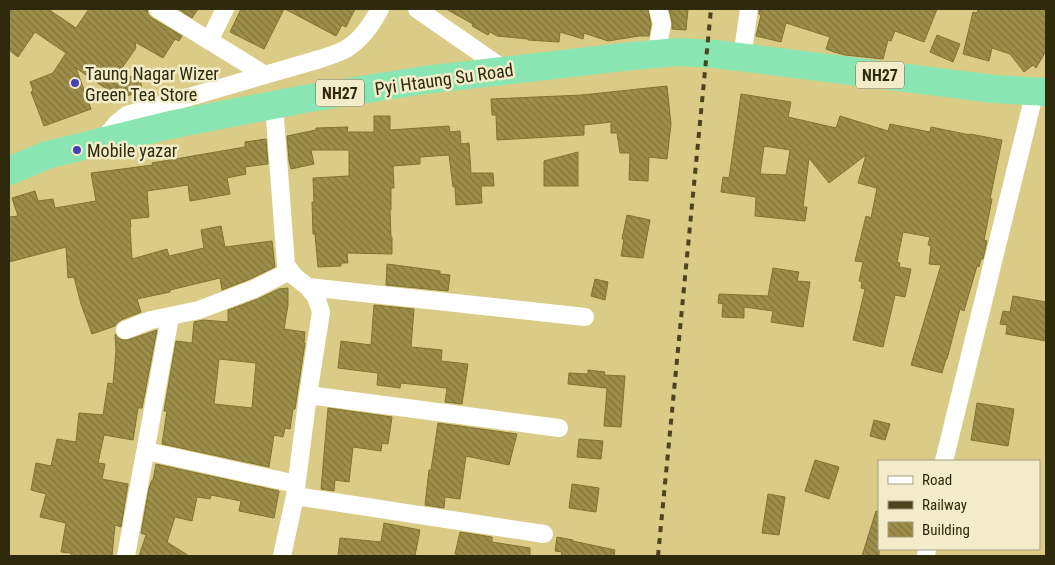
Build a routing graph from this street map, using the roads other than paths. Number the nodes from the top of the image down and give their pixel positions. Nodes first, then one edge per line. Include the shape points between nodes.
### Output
1 (158, 9) edge
2 (225, 9) edge
3 (380, 9) edge
4 (417, 9) edge
5 (658, 9) edge
6 (749, 9) edge
7 (209, 41) junction
8 (667, 53) junction
9 (742, 57) junction
10 (505, 70) junction
11 (265, 75) junction
12 (1041, 91) edge
13 (274, 105) junction
14 (101, 142) junction
15 (9, 171) edge
16 (290, 271) junction
17 (308, 287) junction
18 (170, 317) junction
19 (585, 317) dead end
20 (125, 330) dead end
21 (308, 395) junction
22 (559, 428) dead end
23 (146, 450) junction
24 (944, 460) edge
25 (295, 490) junction
26 (544, 534) dead end
27 (126, 556) edge
28 (282, 556) edge

1 - 7 street
2 - 7 street
3 - 11 street via 361,37 345,49
4 - 10 street
5 - 8 street
6 - 9 street
7 - 11 street
8 - 9 highway, NH27
8 - 10 highway, Pyi Htaung Su Road / NH27
9 - 12 highway, NH27 via 994,89
10 - 13 highway, Pyi Htaung Su Road / NH27
11 - 14 street via 126,114
12 - 24 street
13 - 14 highway, Pyi Htaung Su Road / NH27
13 - 16 street via 286,265
14 - 15 highway, Pyi Htaung Su Road / NH27 via 47,155
16 - 17 street
16 - 18 street via 200,310
17 - 19 street
17 - 21 street via 321,312
18 - 20 street
18 - 23 street
21 - 22 street
21 - 25 street
23 - 25 street
23 - 27 street
25 - 26 street
25 - 28 street

